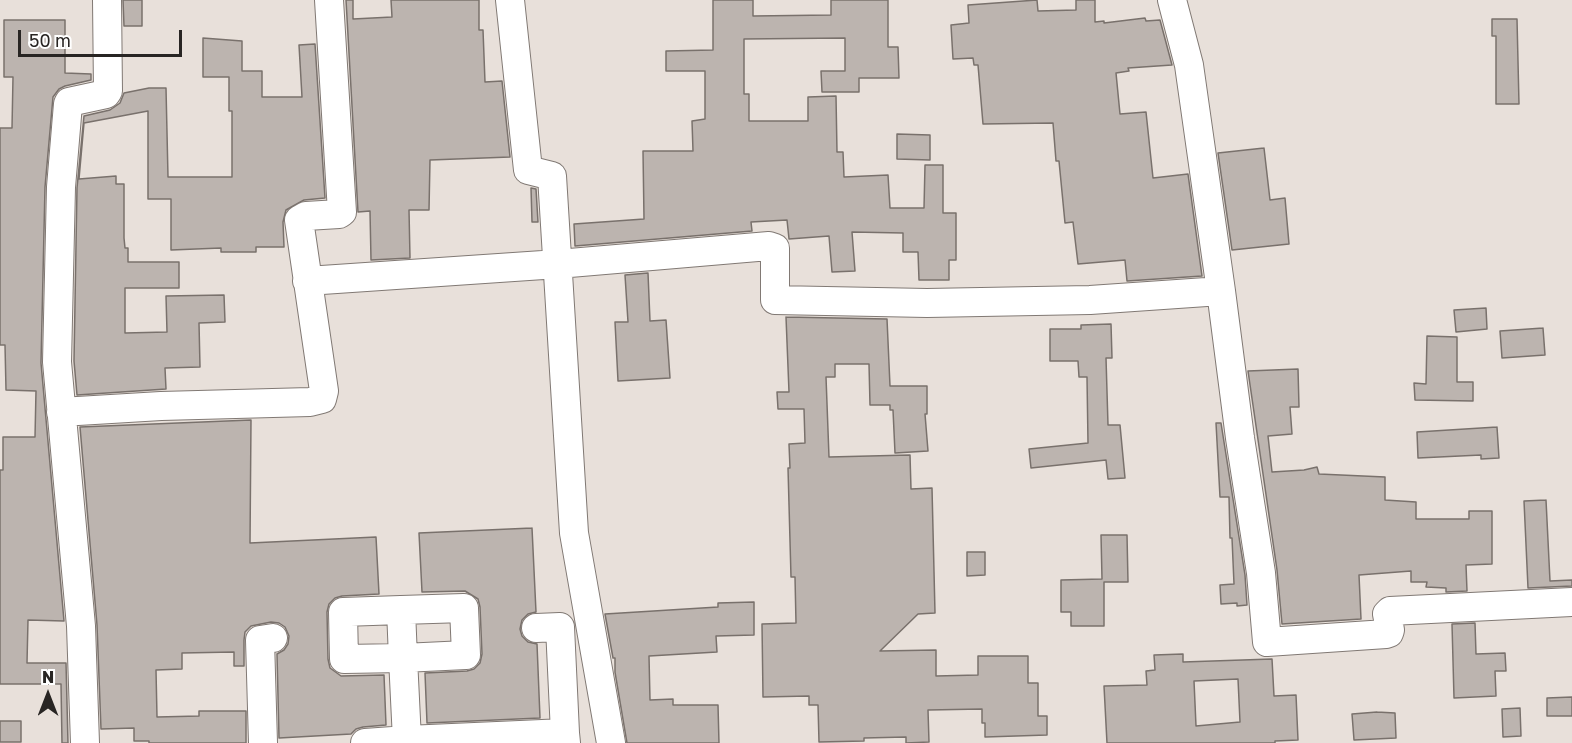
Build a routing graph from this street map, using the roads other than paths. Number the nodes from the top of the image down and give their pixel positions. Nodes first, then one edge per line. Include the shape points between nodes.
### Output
1 (107, 0) edge
2 (329, 0) edge
3 (510, 0) edge
4 (1172, 0) edge
5 (558, 264) junction
6 (307, 281) junction
7 (1221, 291) junction
8 (61, 412) junction
9 (1572, 602) edge
10 (401, 610) junction
11 (536, 627) dead end
12 (273, 638) dead end
13 (404, 658) junction
14 (566, 738) edge
15 (416, 741) edge
16 (85, 743) edge
17 (263, 743) edge
18 (365, 743) edge
19 (611, 743) edge

1 - 8 street via 108,91 68,104 58,292
2 - 6 street via 342,212 299,220
3 - 5 street via 528,170 552,176
4 - 7 street via 1189,65
5 - 6 street
5 - 7 street via 769,246 775,248 775,300 927,303 1090,300
5 - 19 street via 574,533
6 - 8 street via 322,399
7 - 9 street via 1261,573 1267,642 1386,634 1390,630 1388,611
8 - 16 street via 81,626
10 - 13 street
10 - 13 street via 343,612 344,659
10 - 13 street via 464,608 466,656
11 - 14 street via 560,627
12 - 17 street via 260,639
13 - 15 street
14 - 15 street
15 - 18 street

